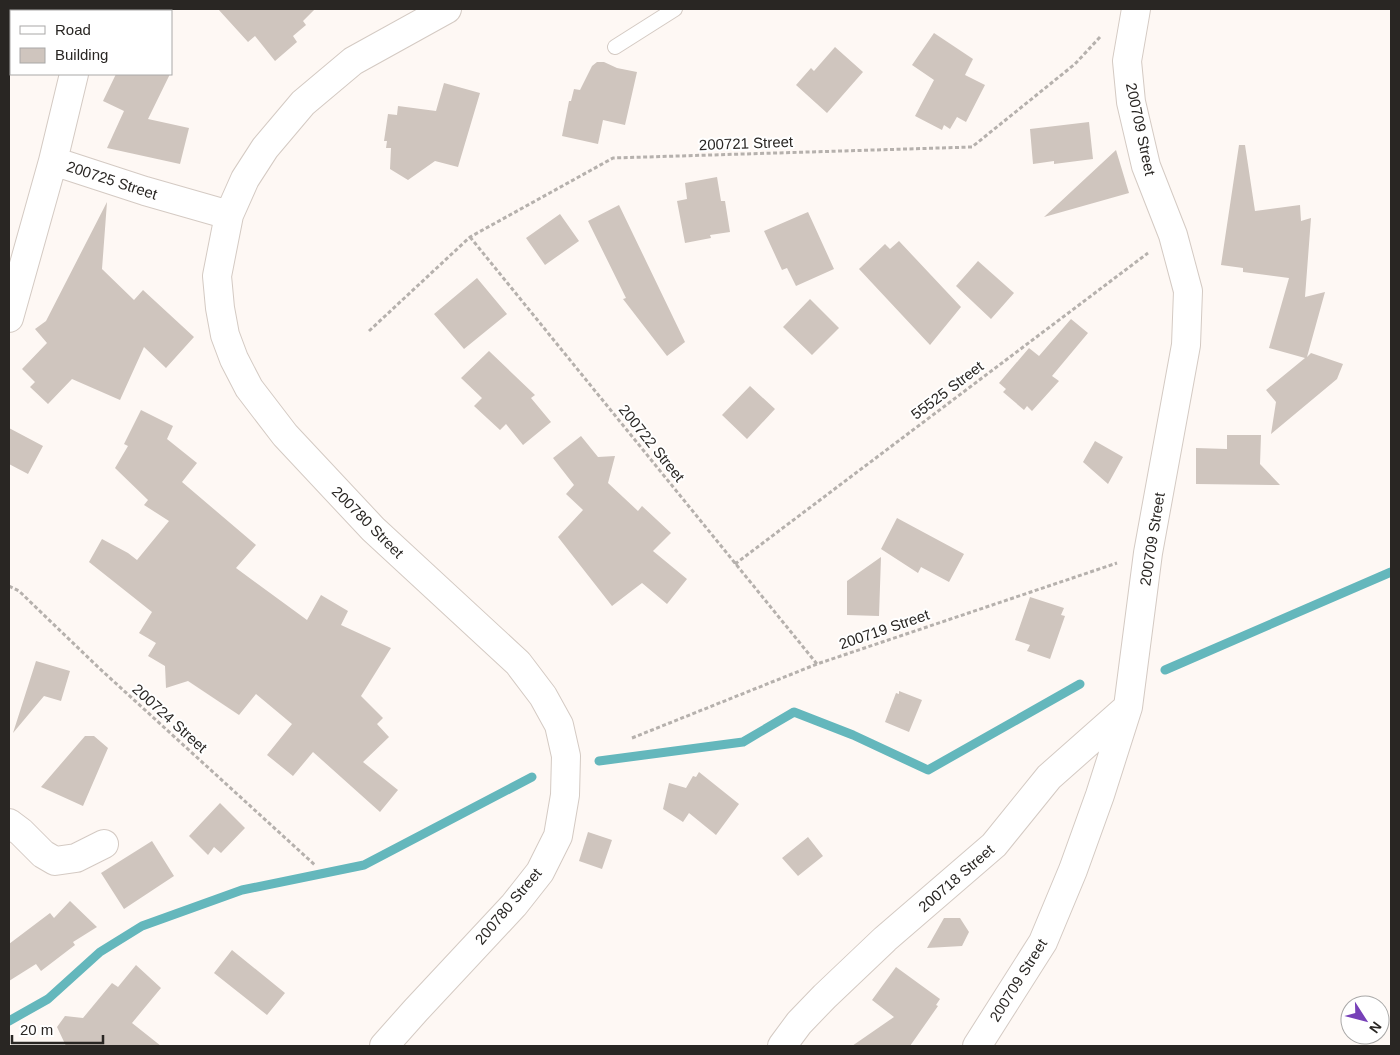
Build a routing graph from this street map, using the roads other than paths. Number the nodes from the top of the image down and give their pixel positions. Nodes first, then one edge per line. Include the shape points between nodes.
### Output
1 (446, 9) edge
2 (675, 9) edge
3 (1136, 9) edge
4 (615, 47) dead end
5 (74, 75) edge
6 (53, 161) junction
7 (229, 216) junction
8 (9, 318) edge
9 (1128, 707) junction
10 (9, 824) edge
11 (104, 844) dead end
12 (384, 1046) edge
13 (782, 1046) edge
14 (978, 1046) edge

1 - 7 street, 200780 Street via 353,60 303,103 265,148 245,180
2 - 4 lane
3 - 9 street, 200709 Street via 1128,62 1131,102 1146,166 1173,235 1188,291 1186,345 1148,553
5 - 6 street, 200725 Street
6 - 7 street, 200725 Street
6 - 8 street
7 - 12 street, 200780 Street via 217,276 220,308 234,360 249,388 285,435 373,529 518,663 543,696 559,725 566,756 566,795 558,836 540,872 514,905
9 - 13 street, 200718 Street via 1050,777 994,846 885,939 825,996
9 - 14 street, 200709 Street via 1083,842 1043,942
10 - 11 street via 55,861 76,858

